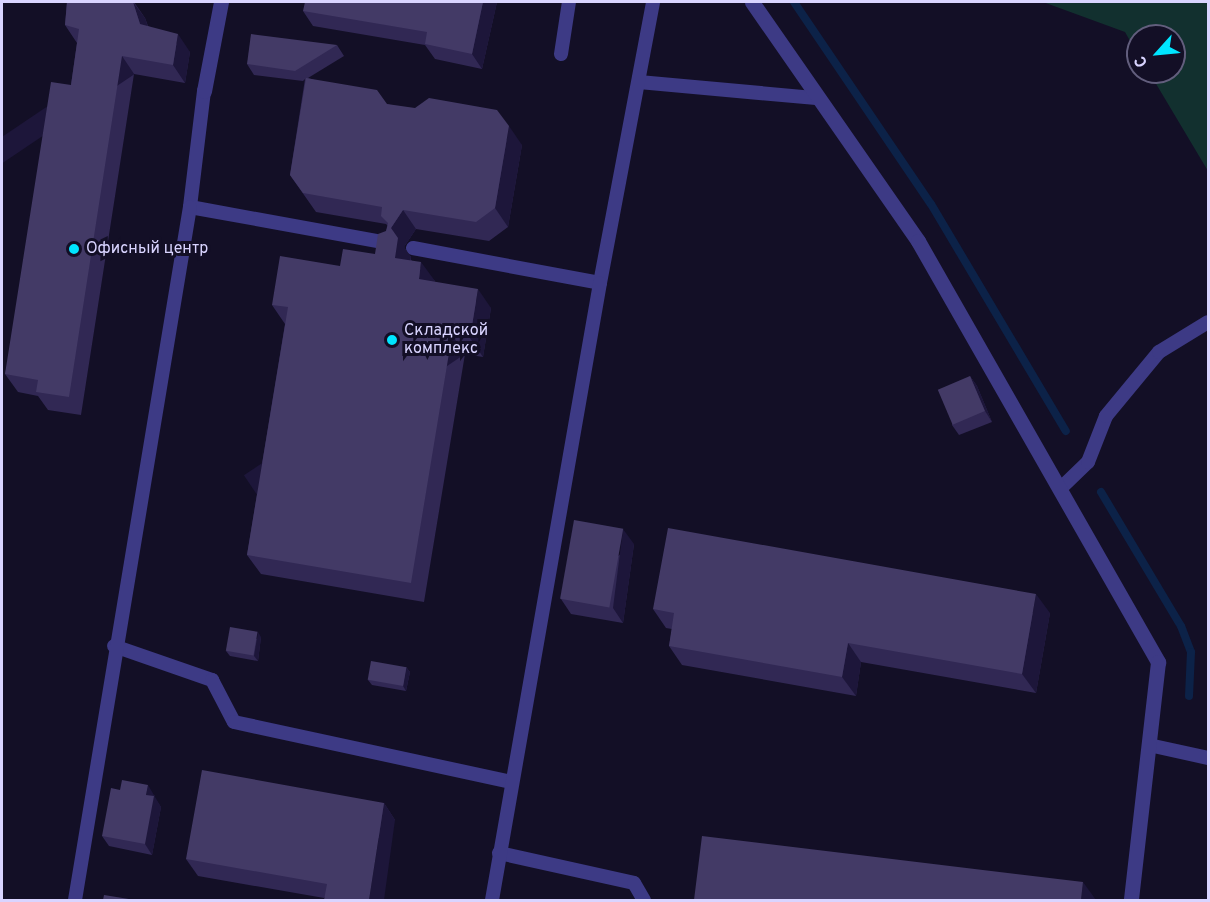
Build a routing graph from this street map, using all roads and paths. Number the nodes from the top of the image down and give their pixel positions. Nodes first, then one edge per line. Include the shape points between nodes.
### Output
1 (221, 2) edge
2 (569, 2) edge
3 (653, 2) edge
4 (752, 2) edge
5 (561, 54) dead end
6 (639, 82) junction
7 (204, 91) joint
8 (816, 98) junction
9 (190, 207) junction
10 (393, 244) edge
11 (413, 248) dead end
12 (600, 283) junction
13 (1209, 322) edge
14 (1062, 487) junction
15 (114, 646) junction
16 (1149, 745) junction
17 (1209, 758) edge
18 (511, 782) junction
19 (499, 853) junction
20 (75, 900) edge
21 (492, 900) edge
22 (644, 900) edge
23 (1131, 900) edge

1 - 7 street
2 - 5 lane
3 - 6 lane
4 - 8 street
6 - 8 lane
6 - 12 lane
7 - 9 lane
8 - 14 street via 918,241
9 - 10 lane
9 - 15 lane
11 - 12 lane
12 - 18 lane
13 - 14 lane via 1160,352 1106,416 1088,462
14 - 16 street via 1158,662
15 - 18 lane via 212,680 234,722
15 - 20 lane
16 - 17 lane
16 - 23 street
18 - 19 lane
19 - 21 lane
19 - 22 lane via 634,884

